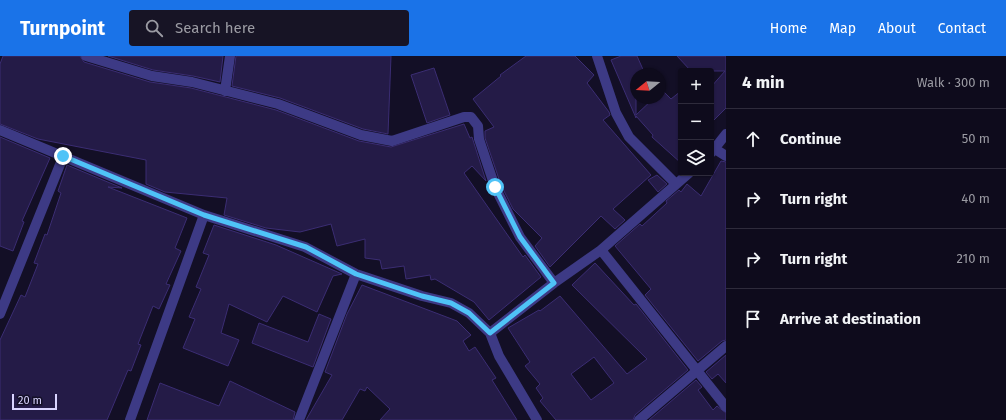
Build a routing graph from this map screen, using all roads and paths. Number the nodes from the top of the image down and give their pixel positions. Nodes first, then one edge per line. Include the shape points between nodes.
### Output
1 (86, 56) edge
2 (230, 56) edge
3 (597, 56) edge
4 (225, 90) junction
5 (0, 130) edge
6 (726, 134) edge
7 (714, 150) edge
8 (714, 151) edge
9 (63, 156) junction
10 (726, 156) edge
11 (685, 176) edge
12 (676, 184) junction
13 (204, 215) junction
14 (601, 250) junction
15 (356, 274) junction
16 (554, 283) junction
17 (0, 314) edge
18 (490, 333) junction
19 (726, 346) edge
20 (698, 370) junction
21 (726, 407) edge
22 (130, 420) edge
23 (299, 420) edge
24 (537, 420) edge
25 (639, 420) edge

1 - 4 street via 152,76
2 - 4 street
3 - 12 street via 616,113 629,137
4 - 16 street via 278,104 361,135 392,141 464,117 471,117 478,126 479,139 495,187 520,237
5 - 9 street
6 - 7 street
8 - 10 street
9 - 13 street
9 - 17 street
11 - 12 street
12 - 14 street
13 - 15 street via 306,247
13 - 22 street
14 - 16 street
14 - 20 street
15 - 18 street via 451,303 469,313
15 - 23 street
16 - 18 street
18 - 24 street via 498,356
19 - 20 street
20 - 21 street
20 - 25 street

